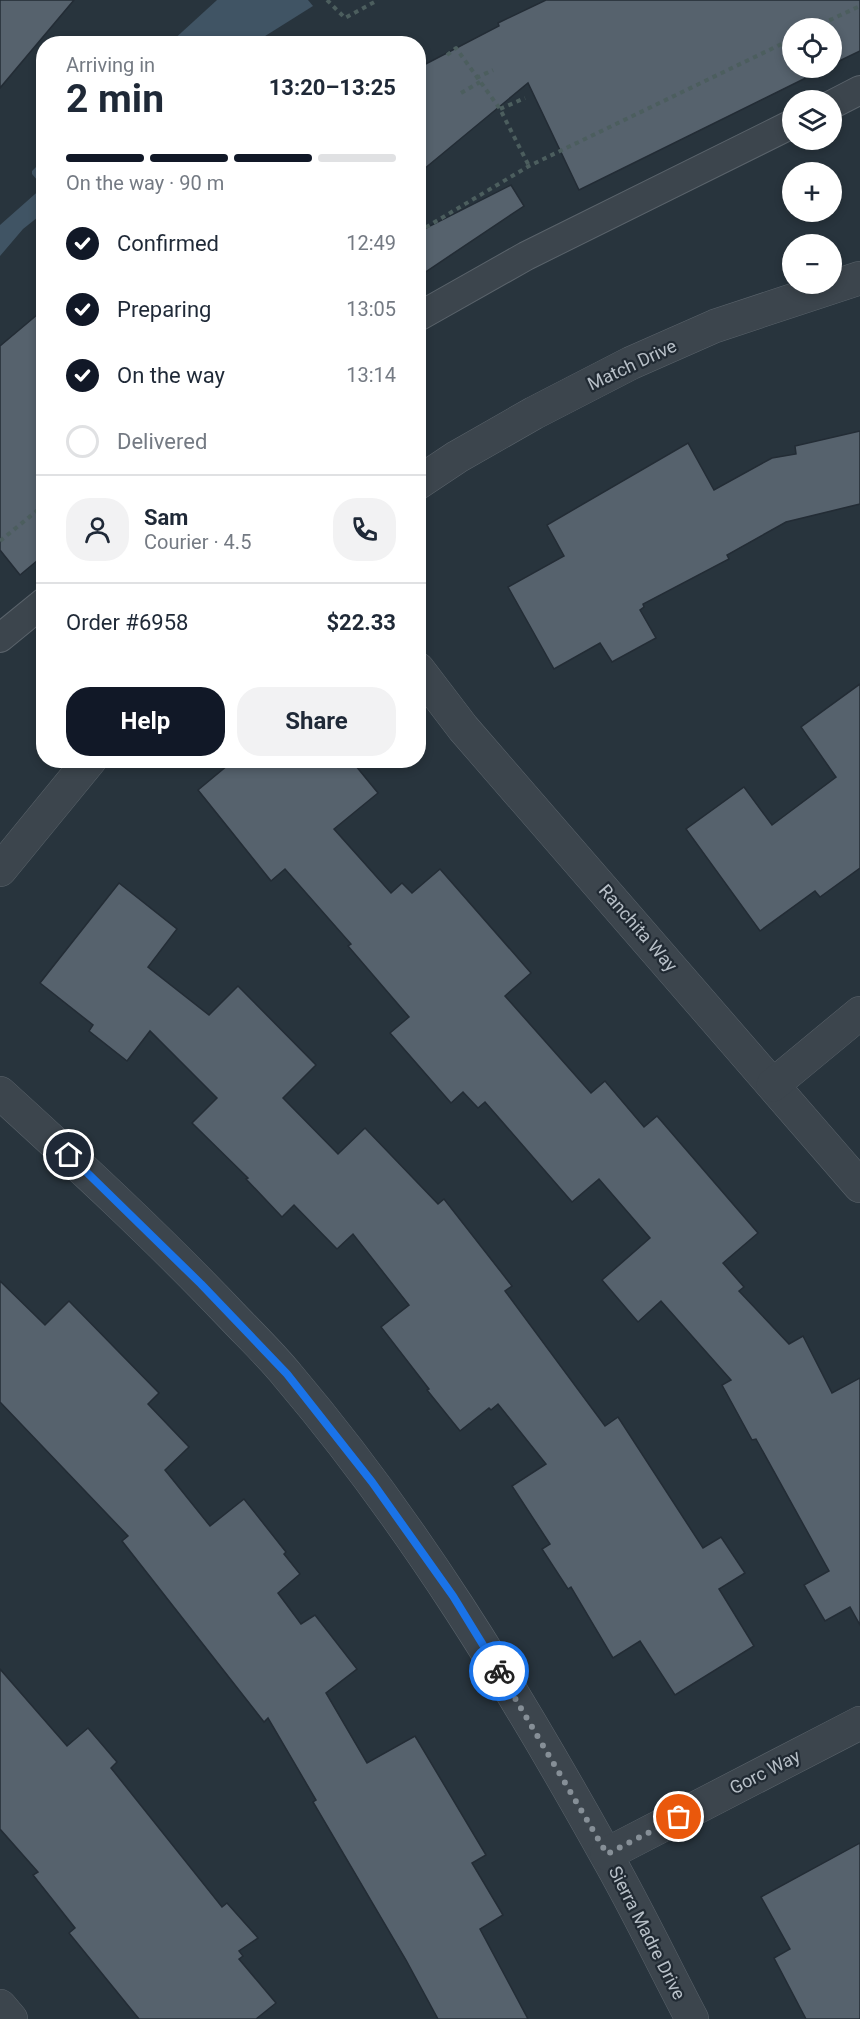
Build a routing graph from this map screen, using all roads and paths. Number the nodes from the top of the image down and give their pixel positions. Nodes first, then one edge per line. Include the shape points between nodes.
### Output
1 (327, 0) edge
2 (378, 0) edge
3 (860, 6) edge
4 (834, 18) edge
5 (782, 44) edge
6 (447, 55) dead end
7 (493, 69) dead end
8 (476, 78) junction
9 (480, 82) junction
10 (860, 90) edge
11 (461, 93) dead end
12 (525, 98) dead end
13 (842, 99) edge
14 (500, 109) junction
15 (782, 129) edge
16 (530, 166) junction
17 (426, 227) edge
18 (860, 278) edge
19 (426, 312) edge
20 (426, 478) edge
21 (36, 512) edge
22 (0, 541) edge
23 (36, 609) edge
24 (0, 638) edge
25 (426, 679) edge
26 (83, 768) edge
27 (0, 870) edge
28 (860, 1013) edge
29 (773, 1085) junction
30 (0, 1093) edge
31 (860, 1186) edge
32 (860, 1723) edge
33 (607, 1854) junction
34 (0, 2006) edge
35 (11, 2019) edge
36 (692, 2019) edge

1 - 2 path via 345,18
3 - 4 path
5 - 16 path
6 - 8 path via 456,48
7 - 8 path
8 - 9 path
9 - 11 path
9 - 14 path
10 - 13 lane
12 - 14 path
14 - 16 path
15 - 19 lane via 526,256
16 - 17 path
18 - 20 street, Match Drive via 715,326 631,363 534,413
21 - 22 path
23 - 24 lane
25 - 29 street, Ranchita Way via 463,728
26 - 27 street
28 - 29 street
29 - 31 street, Ranchita Way
30 - 33 street, Sierra Madre Drive via 177,1259 294,1383 372,1482 453,1596
32 - 33 street, Gorc Way
33 - 36 street, Sierra Madre Drive
34 - 35 street

